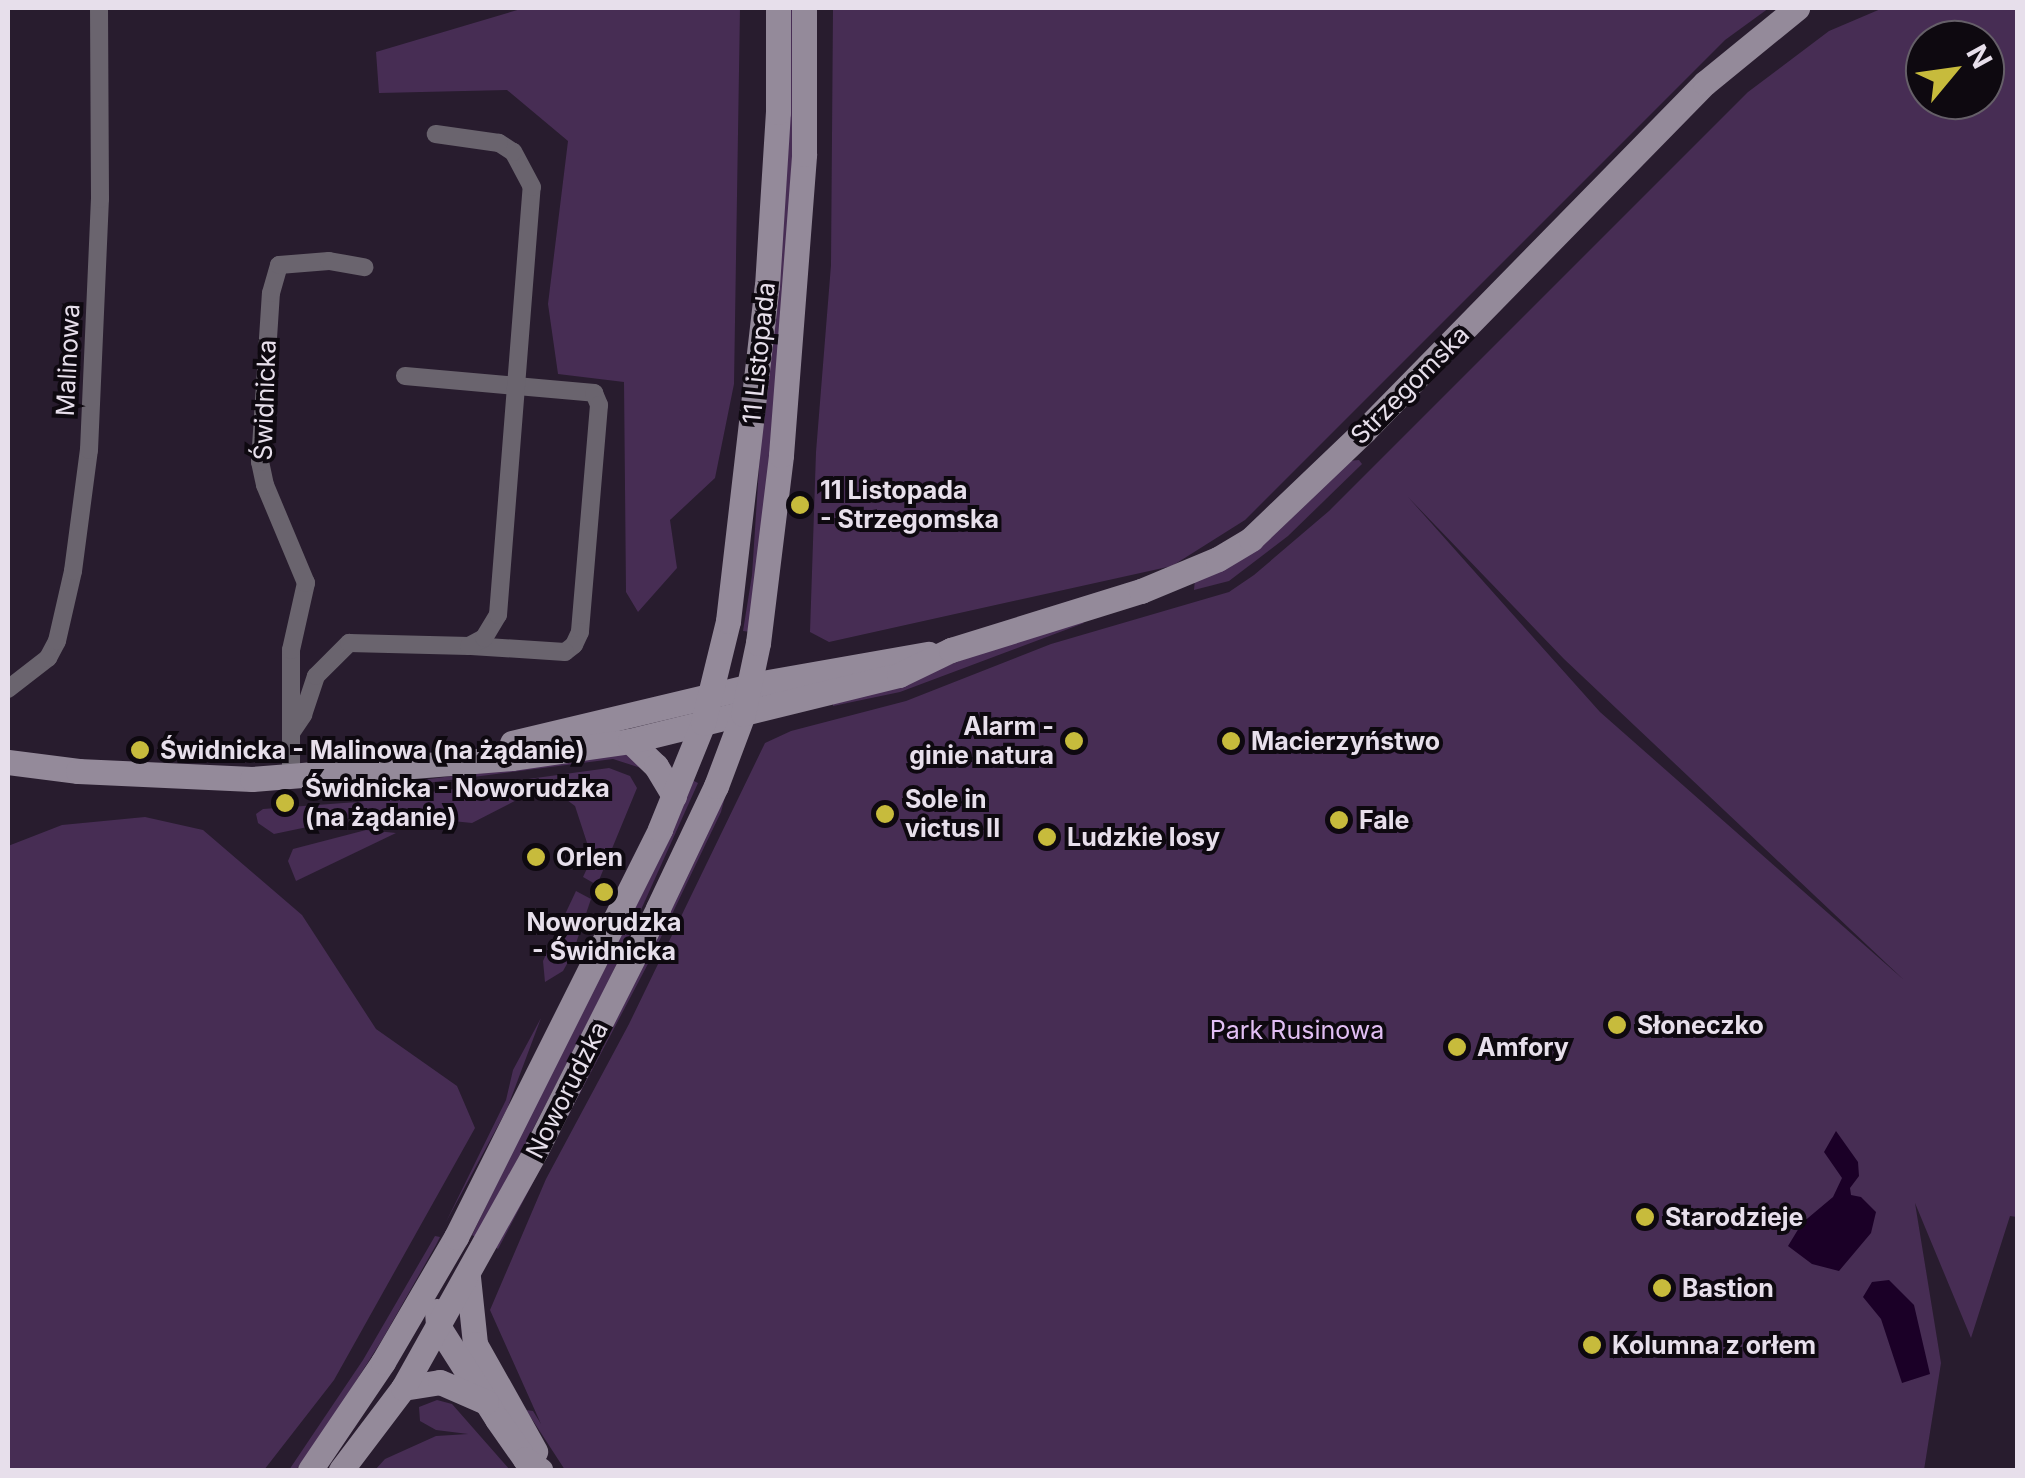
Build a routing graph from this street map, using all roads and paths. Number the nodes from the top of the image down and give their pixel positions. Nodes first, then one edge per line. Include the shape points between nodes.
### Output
1 (99, 8) edge
2 (778, 8) edge
3 (804, 8) edge
4 (1797, 8) edge
5 (436, 134) dead end
6 (364, 266) dead end
7 (406, 376) dead end
8 (516, 385) junction
9 (760, 635) junction
10 (469, 646) junction
11 (951, 650) junction
12 (800, 676) junction
13 (751, 686) junction
14 (8, 689) edge
15 (712, 695) junction
16 (743, 714) junction
17 (704, 723) junction
18 (291, 733) junction
19 (630, 741) junction
20 (8, 762) edge
21 (425, 765) junction
22 (291, 778) junction
23 (674, 796) junction
24 (434, 1276) junction
25 (468, 1277) junction
26 (438, 1326) junction
27 (401, 1333) junction
28 (475, 1344) junction
29 (403, 1388) junction
30 (486, 1402) junction
31 (310, 1470) edge
32 (341, 1470) edge
33 (541, 1470) edge

1 - 14 street, Malinowa via 100,199 88,450 73,572 48,658
2 - 15 main road, 11 Listopada via 767,286 728,621
3 - 9 main road, 11 Listopada via 804,154
4 - 11 main road, Strzegomska via 1705,83 1442,354 1251,538 1141,591
5 - 8 street via 499,143 520,161 532,187
6 - 18 street, Świdnicka via 279,265 271,293 260,462 306,584 290,650
7 - 8 street, Świdnicka
8 - 10 street via 498,616 484,638
8 - 10 street, Świdnicka via 594,393 599,406 580,632 565,652
9 - 12 main road
9 - 13 main road, 11 Listopada
10 - 18 street, Świdnicka via 348,643 316,676
11 - 12 main road, Strzegomska
11 - 16 main road, Strzegomska via 899,676
12 - 13 main road, Strzegomska
13 - 15 main road
13 - 16 main road, Noworudzka
15 - 17 main road, Noworudzka
15 - 21 main road
16 - 17 main road, Strzegomska
16 - 25 main road, Noworudzka via 658,908
17 - 19 main road
17 - 23 main road, Noworudzka
18 - 22 street, Świdnicka
19 - 21 main road
19 - 23 main road
20 - 22 main road via 130,775
21 - 22 main road
23 - 24 main road, Noworudzka
24 - 26 main road
24 - 27 main road, Noworudzka
25 - 26 main road, Noworudzka
25 - 28 main road
26 - 27 main road
26 - 28 main road
26 - 29 main road, Noworudzka
26 - 30 main road
27 - 31 main road, Noworudzka
28 - 33 main road
29 - 30 main road via 440,1382
29 - 32 main road, Noworudzka
30 - 33 main road

